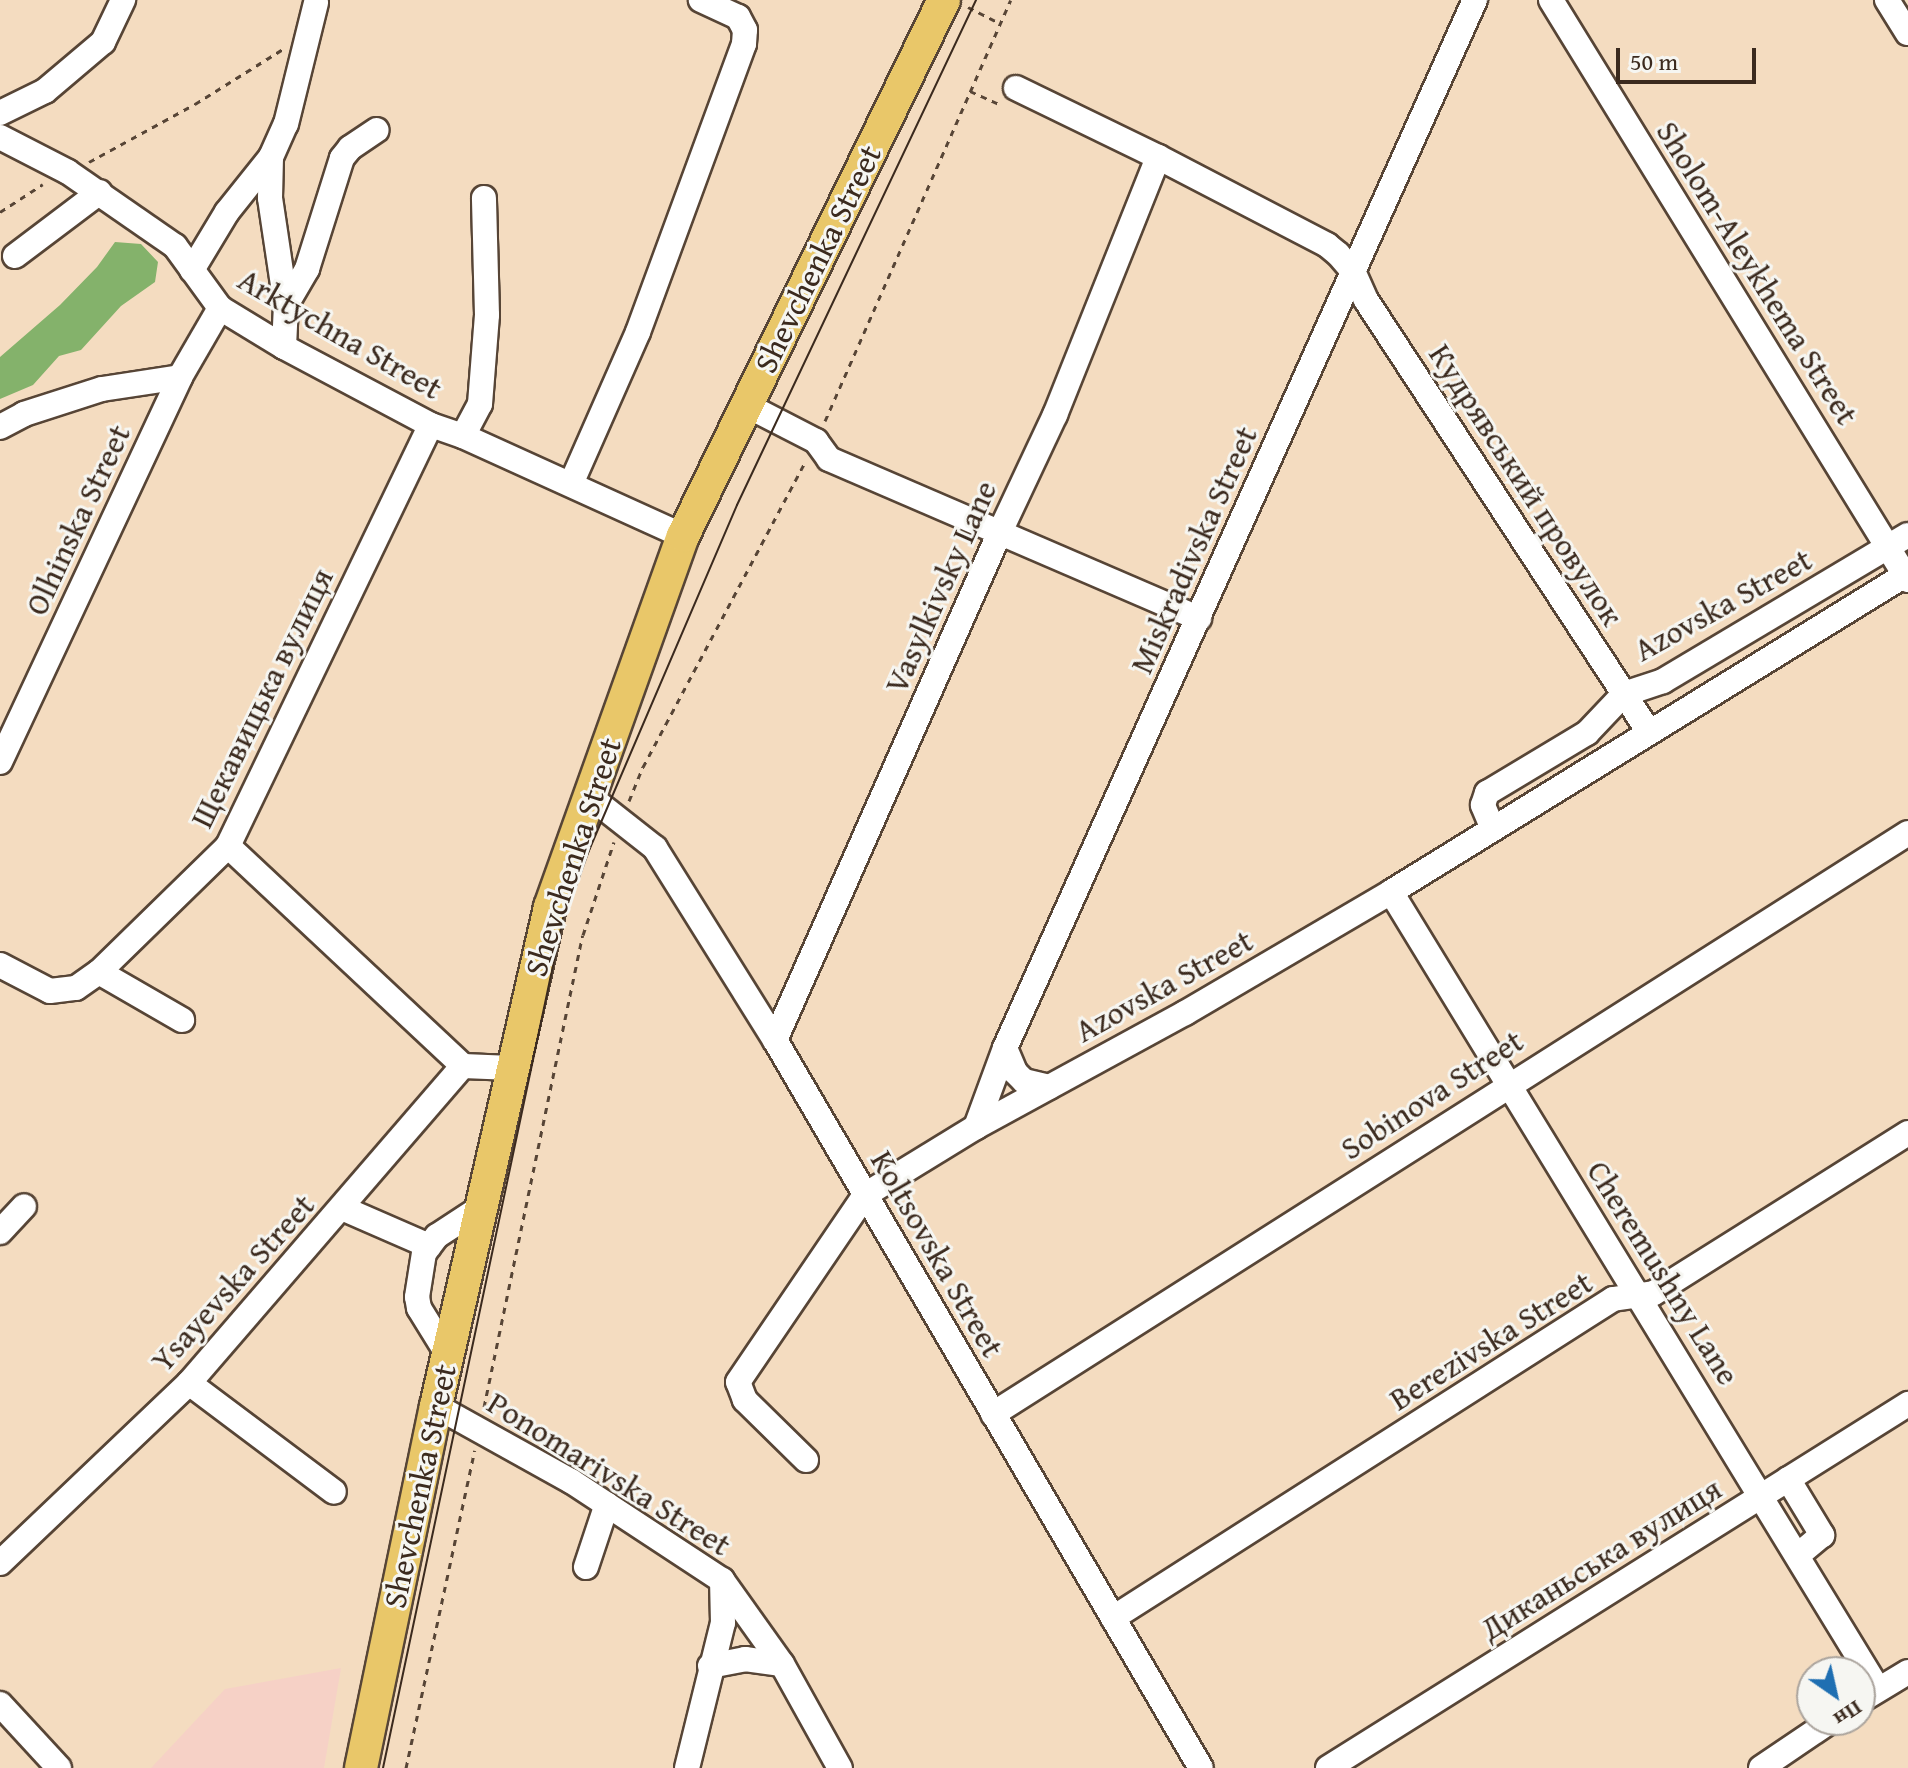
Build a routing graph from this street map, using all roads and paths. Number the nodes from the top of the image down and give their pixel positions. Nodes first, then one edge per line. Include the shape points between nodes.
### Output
1 (123, 0) edge
2 (701, 0) edge
3 (1011, 0) edge
4 (1475, 0) edge
5 (1551, 0) edge
6 (1887, 0) edge
7 (954, 2) edge
8 (316, 3) dead end
9 (1000, 23) junction
10 (1908, 33) edge
11 (308, 36) junction
12 (1016, 88) dead end
13 (0, 113) edge
14 (377, 130) dead end
15 (0, 137) edge
16 (271, 157) junction
17 (1158, 157) junction
18 (68, 172) junction
19 (100, 192) junction
20 (484, 198) dead end
21 (0, 212) edge
22 (15, 256) dead end
23 (192, 270) junction
24 (1353, 271) junction
25 (286, 305) junction
26 (220, 308) junction
27 (284, 347) junction
28 (180, 377) junction
29 (746, 405) junction
30 (431, 425) junction
31 (0, 427) edge
32 (463, 436) junction
33 (816, 441) junction
34 (571, 484) junction
35 (999, 534) junction
36 (683, 536) junction
37 (1899, 541) edge
38 (1906, 577) edge
39 (1199, 618) junction
40 (1624, 694) junction
41 (1649, 732) junction
42 (0, 762) edge
43 (589, 796) junction
44 (621, 821) junction
45 (1493, 829) junction
46 (1908, 833) edge
47 (228, 846) junction
48 (1391, 892) junction
49 (0, 965) edge
50 (99, 972) junction
51 (182, 1020) dead end
52 (775, 1040) junction
53 (1005, 1048) junction
54 (463, 1066) junction
55 (512, 1068) junction
56 (1508, 1084) junction
57 (1049, 1087) junction
58 (976, 1127) junction
59 (1908, 1133) edge
60 (865, 1195) junction
61 (24, 1206) dead end
62 (342, 1208) junction
63 (480, 1208) junction
64 (0, 1232) edge
65 (429, 1246) junction
66 (1639, 1295) junction
67 (448, 1355) junction
68 (189, 1383) junction
69 (1908, 1404) edge
70 (436, 1406) junction
71 (993, 1414) junction
72 (479, 1430) junction
73 (806, 1460) dead end
74 (1788, 1479) junction
75 (334, 1492) dead end
76 (1762, 1495) junction
77 (607, 1504) junction
78 (1798, 1555) junction
79 (0, 1563) edge
80 (586, 1567) dead end
81 (722, 1580) junction
82 (1113, 1618) junction
83 (1849, 1656) edge
84 (782, 1664) junction
85 (710, 1666) junction
86 (1908, 1672) edge
87 (1876, 1691) edge
88 (0, 1704) edge
89 (1808, 1736) edge
90 (59, 1768) edge
91 (361, 1768) edge
92 (406, 1768) edge
93 (687, 1768) edge
94 (840, 1768) edge
95 (1201, 1768) edge
96 (1328, 1768) edge
97 (1761, 1768) edge

1 - 13 street via 103,42 45,91
2 - 34 street via 738,17 745,30 744,44 638,332
3 - 9 path
4 - 24 street, Miskradivska Street
5 - 37 street, Sholom-Aleykhema Street
6 - 10 street
7 - 9 path
7 - 29 main road, Shevchenka Street
8 - 11 street
9 - 33 path
11 - 16 street via 286,124
11 - 18 path
12 - 17 street
14 - 25 street via 342,158 307,269
15 - 18 street, Arktychna Street
16 - 23 street via 227,212
16 - 25 street via 270,198
17 - 24 street via 1327,245
17 - 35 street, Vasylkivsky Lane via 1055,415
18 - 19 street, Arktychna Street
18 - 21 path via 26,192
19 - 22 street
19 - 23 street, Arktychna Street via 175,246
20 - 32 street via 487,315 480,404
23 - 26 street, Arktychna Street
24 - 39 street, Miskradivska Street
24 - 40 street, Кудрявський провулок via 1366,300
25 - 27 street
26 - 27 street, Arktychna Street
26 - 28 street, Olhinska Street
27 - 30 street, Arktychna Street
28 - 31 street via 102,389
28 - 42 street, Olhinska Street
29 - 33 street
29 - 36 main road, Shevchenka Street
30 - 32 street, Arktychna Street
30 - 47 street, Щекавицька вулиця
32 - 34 street, Arktychna Street
33 - 35 street via 829,459
33 - 44 path via 643,767
34 - 36 street, Arktychna Street
35 - 39 street
35 - 52 street, Vasylkivsky Lane
36 - 43 main road, Shevchenka Street
37 - 38 street, Sholom-Aleykhema Street
37 - 40 street, Azovska Street via 1663,681
38 - 41 street, Azovska Street
39 - 53 street, Miskradivska Street
40 - 41 street, Кудрявський провулок
40 - 45 street, Azovska Street via 1587,733 1487,793 1483,805
41 - 45 street, Azovska Street
43 - 44 street, Koltsovska Street
43 - 55 main road, Shevchenka Street via 550,907
44 - 52 street, Koltsovska Street via 655,848
44 - 72 path via 583,935
45 - 48 street, Azovska Street
46 - 56 street, Sobinova Street
47 - 50 street, Щекавицька вулиця
47 - 54 street
48 - 56 street, Cheremushny Lane
48 - 57 street, Azovska Street
49 - 50 street, Щекавицька вулиця via 38,987 64,992
50 - 51 street
52 - 60 street, Koltsovska Street
53 - 57 street via 1024,1081
53 - 58 street, Miskradivska Street
54 - 55 street
54 - 62 street, Ysayevska Street
55 - 63 main road, Shevchenka Street
56 - 66 street, Cheremushny Lane
56 - 71 street, Sobinova Street
57 - 58 street, Azovska Street
58 - 60 street, Azovska Street
59 - 66 street, Berezivska Street via 1654,1293
60 - 71 street, Koltsovska Street
60 - 73 street via 740,1376 738,1389
61 - 64 street
62 - 65 street
62 - 68 street, Ysayevska Street
63 - 65 street
63 - 67 main road, Shevchenka Street
65 - 67 street via 417,1297
66 - 76 street, Cheremushny Lane
66 - 82 street, Berezivska Street via 1613,1299
67 - 70 main road, Shevchenka Street
68 - 75 street
68 - 79 street, Ysayevska Street
69 - 74 street, Диканьська вулиця
70 - 72 street, Ponomarivska Street
70 - 91 main road, Shevchenka Street
71 - 82 street, Koltsovska Street
72 - 77 street, Ponomarivska Street
72 - 92 path
74 - 76 street, Диканьська вулиця
74 - 78 street via 1822,1535
76 - 78 street, Cheremushny Lane
76 - 96 street, Диканьська вулиця
77 - 80 street
77 - 81 street, Ponomarivska Street
78 - 83 street, Cheremushny Lane
81 - 84 street, Ponomarivska Street
81 - 85 street via 723,1623
82 - 95 street, Koltsovska Street
84 - 85 street via 745,1659
84 - 94 street, Ponomarivska Street
85 - 93 street
86 - 87 street
88 - 90 street
89 - 97 street

